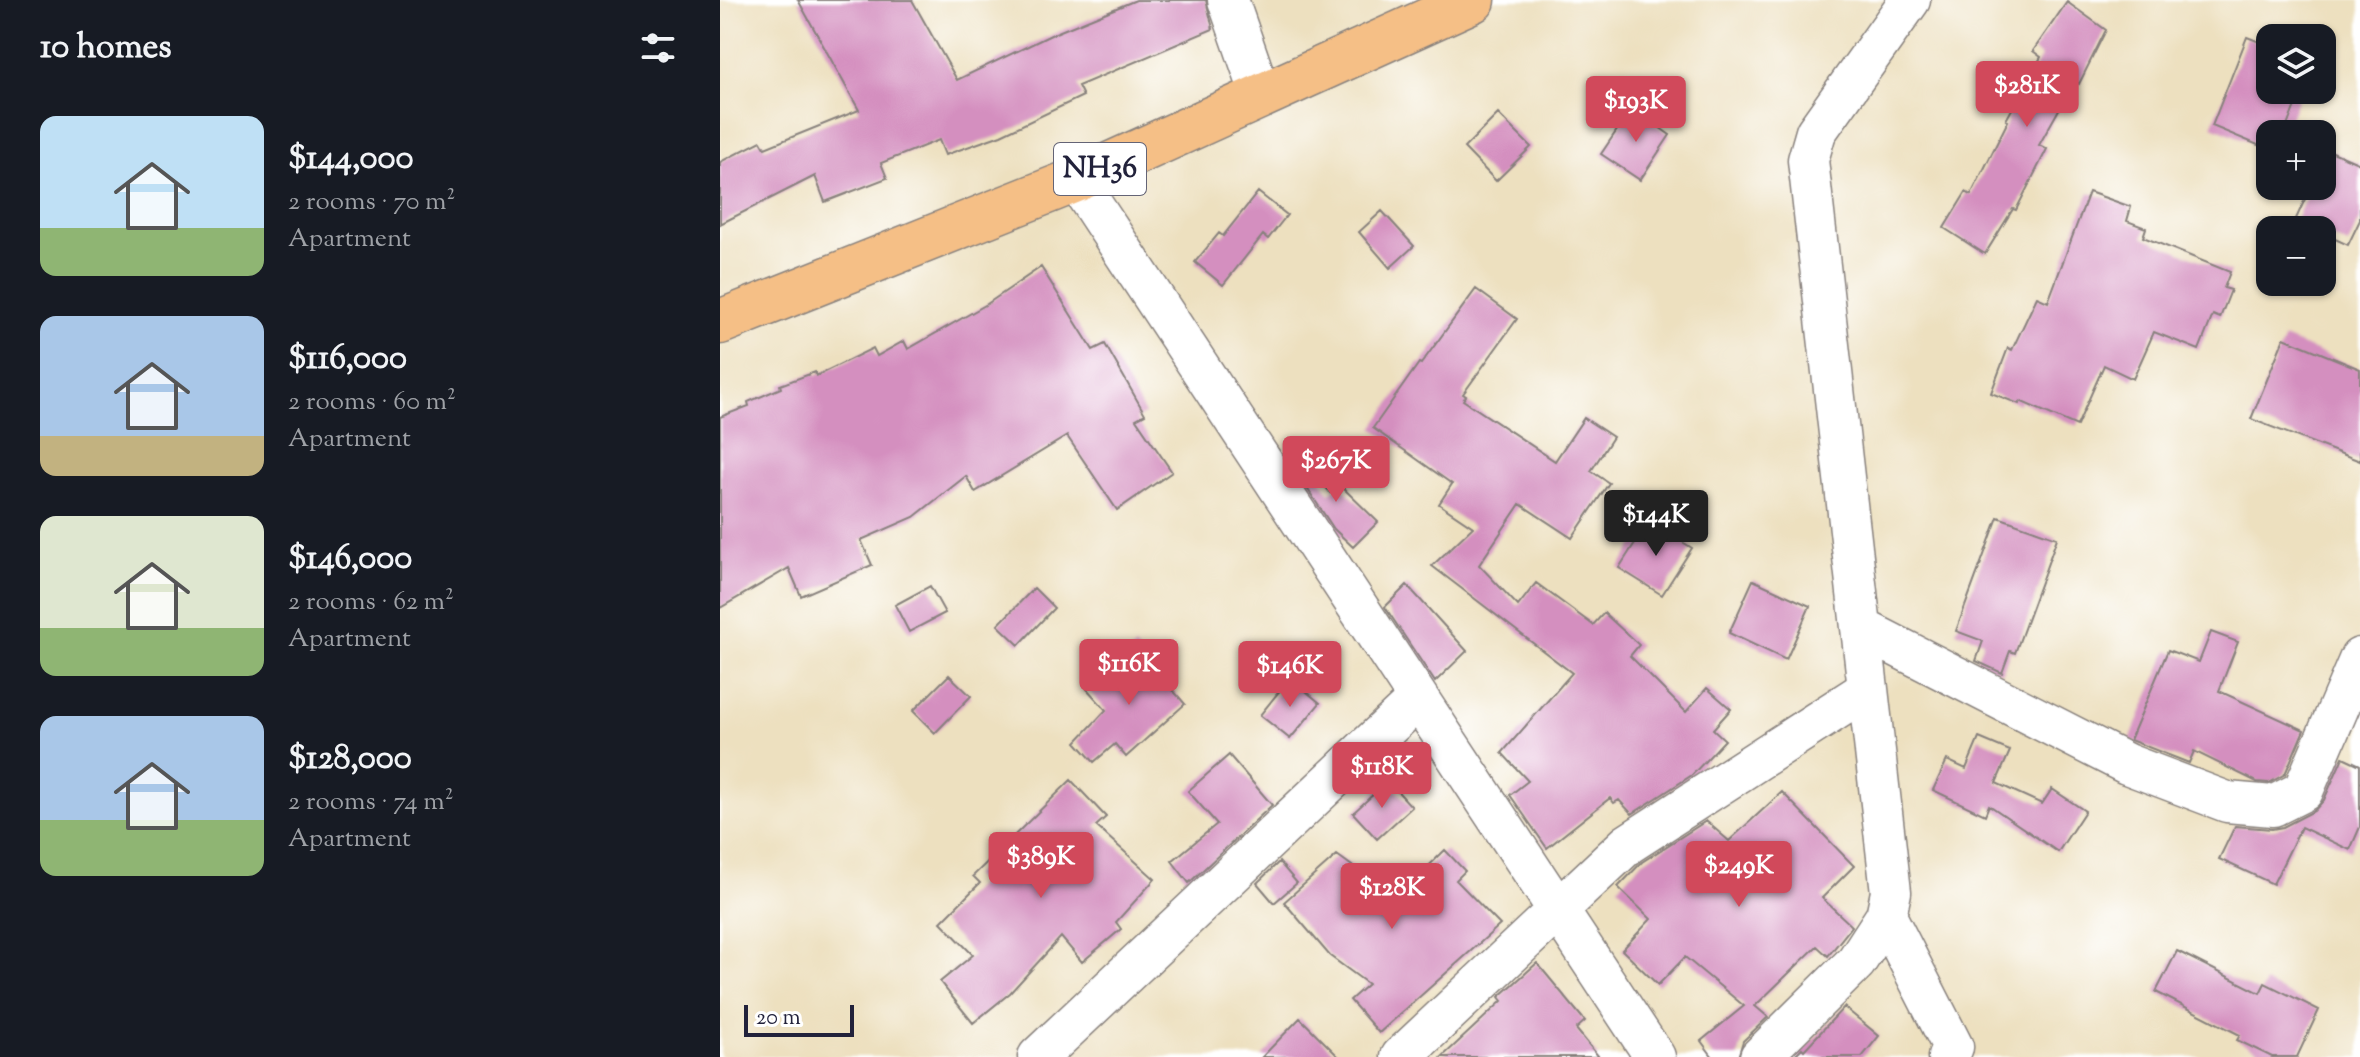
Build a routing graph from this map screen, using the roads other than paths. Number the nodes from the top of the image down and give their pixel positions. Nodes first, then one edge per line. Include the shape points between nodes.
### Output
1 (1228, 0) edge
2 (1473, 0) edge
3 (1910, 0) edge
4 (1261, 95) junction
5 (1076, 180) junction
6 (720, 322) edge
7 (1861, 628) junction
8 (2360, 658) edge
9 (1868, 689) junction
10 (1418, 699) junction
11 (1557, 909) junction
12 (1886, 916) junction
13 (1038, 1057) edge
14 (1401, 1057) edge
15 (1655, 1057) edge
16 (1760, 1057) edge
17 (1948, 1057) edge

1 - 4 street
2 - 4 highway, NH36
3 - 7 street via 1816,132 1808,160
4 - 5 highway, NH36
5 - 6 highway, NH36
5 - 10 street
7 - 8 street via 2127,764 2227,802 2273,806 2303,791
7 - 9 street
9 - 11 street via 1628,844
9 - 12 street via 1891,892
10 - 11 street
10 - 13 street
11 - 14 street
11 - 15 street
12 - 16 street via 1856,962
12 - 17 street via 1953,1047

